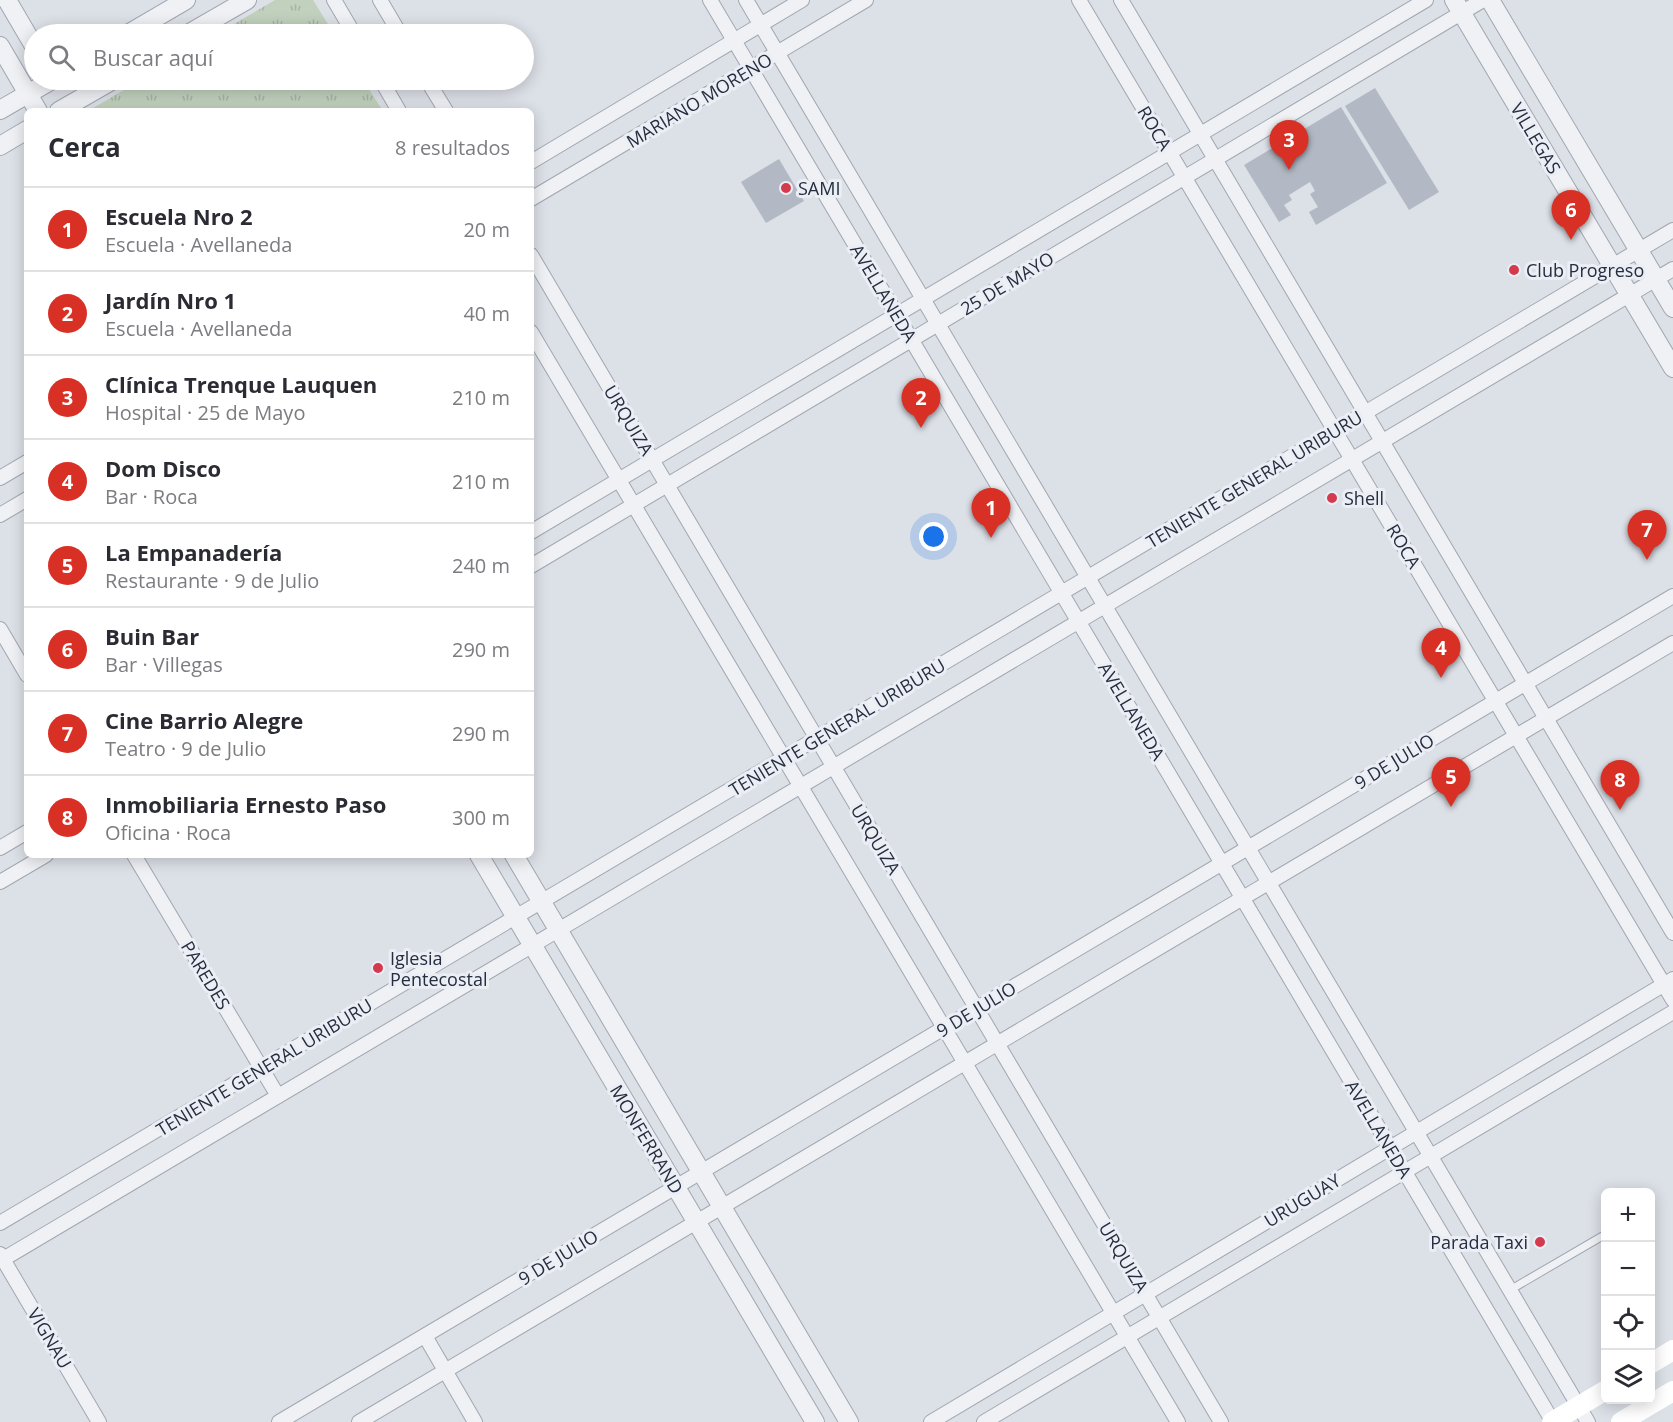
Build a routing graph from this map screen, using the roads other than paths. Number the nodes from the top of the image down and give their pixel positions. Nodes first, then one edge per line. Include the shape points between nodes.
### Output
1 (7, 0) edge
2 (186, 0) edge
3 (247, 0) edge
4 (334, 0) edge
5 (380, 0) edge
6 (710, 0) edge
7 (746, 0) edge
8 (802, 0) edge
9 (866, 0) edge
10 (1079, 0) edge
11 (1120, 0) edge
12 (1426, 0) edge
13 (1483, 0) edge
14 (1490, 0) edge
15 (1458, 6) edge
16 (145, 24) edge
17 (206, 24) edge
18 (348, 24) edge
19 (394, 24) edge
20 (761, 25) junction
21 (24, 29) edge
22 (734, 40) junction
23 (0, 46) edge
24 (778, 52) junction
25 (751, 68) junction
26 (24, 86) edge
27 (26, 90) edge
28 (34, 90) edge
29 (58, 90) edge
30 (97, 90) edge
31 (387, 90) edge
32 (433, 90) edge
33 (28, 93) junction
34 (36, 108) edge
35 (67, 108) edge
36 (70, 108) edge
37 (397, 108) edge
38 (444, 108) edge
39 (0, 110) edge
40 (24, 132) edge
41 (1200, 135) junction
42 (0, 146) edge
43 (1170, 153) junction
44 (1215, 159) junction
45 (534, 160) edge
46 (1184, 177) junction
47 (534, 197) edge
48 (1673, 230) edge
49 (1639, 251) junction
50 (534, 260) edge
51 (1612, 266) junction
52 (1673, 268) edge
53 (1656, 279) junction
54 (1629, 294) junction
55 (924, 299) junction
56 (1673, 308) edge
57 (897, 315) junction
58 (938, 324) junction
59 (534, 337) edge
60 (912, 340) junction
61 (1673, 368) edge
62 (1365, 413) junction
63 (1335, 431) junction
64 (1382, 441) junction
65 (1352, 459) junction
66 (652, 460) junction
67 (24, 464) edge
68 (0, 478) edge
69 (619, 480) junction
70 (667, 485) junction
71 (24, 501) edge
72 (634, 505) junction
73 (0, 515) edge
74 (534, 530) edge
75 (534, 564) edge
76 (1088, 578) junction
77 (1062, 593) junction
78 (1673, 596) edge
79 (1105, 606) junction
80 (1078, 621) junction
81 (0, 629) edge
82 (1673, 643) edge
83 (24, 670) edge
84 (1525, 684) junction
85 (1496, 701) junction
86 (1546, 718) junction
87 (1516, 736) junction
88 (817, 738) junction
89 (784, 758) junction
90 (834, 766) junction
91 (800, 786) junction
92 (24, 834) edge
93 (0, 848) edge
94 (1248, 848) junction
95 (41, 858) edge
96 (136, 858) edge
97 (481, 858) edge
98 (516, 858) edge
99 (1222, 863) junction
100 (0, 882) edge
101 (1269, 883) junction
102 (1242, 898) junction
103 (542, 902) junction
104 (516, 917) junction
105 (558, 930) junction
106 (1673, 933) edge
107 (533, 945) junction
108 (1668, 981) edge
109 (1673, 1000) edge
110 (977, 1009) junction
111 (1673, 1012) edge
112 (944, 1028) junction
113 (997, 1044) junction
114 (965, 1063) junction
115 (261, 1068) junction
116 (278, 1096) junction
117 (1417, 1132) junction
118 (1390, 1148) junction
119 (1431, 1156) junction
120 (701, 1172) junction
121 (1405, 1172) junction
122 (676, 1187) junction
123 (722, 1207) junction
124 (697, 1222) junction
125 (0, 1223) edge
126 (1601, 1235) edge
127 (1, 1258) edge
128 (1510, 1290) junction
129 (1145, 1294) junction
130 (1113, 1313) junction
131 (1160, 1318) junction
132 (425, 1335) junction
133 (1127, 1337) junction
134 (1673, 1350) edge
135 (1655, 1361) edge
136 (446, 1371) junction
137 (1673, 1391) edge
138 (1601, 1395) edge
139 (1584, 1414) edge
140 (99, 1422) edge
141 (279, 1422) edge
142 (359, 1422) edge
143 (475, 1422) edge
144 (815, 1422) edge
145 (849, 1422) edge
146 (931, 1422) edge
147 (984, 1422) edge
148 (1178, 1422) edge
149 (1221, 1422) edge
150 (1552, 1422) edge
151 (1621, 1422) edge

1 - 21 street
2 - 16 street
3 - 17 street
4 - 18 street
5 - 19 street
6 - 22 street, AVELLANEDA
7 - 20 street, AVELLANEDA
8 - 20 street, MARIANO MORENO
9 - 24 street, MARIANO MORENO
10 - 43 street, ROCA
11 - 41 street, ROCA
12 - 41 street, 25 DE MAYO
13 - 15 street, 25 DE MAYO
14 - 49 street, VILLEGAS
15 - 44 street, 25 DE MAYO
15 - 51 street, VILLEGAS
20 - 22 street, MARIANO MORENO
20 - 24 street, AVELLANEDA
22 - 25 street, AVELLANEDA
22 - 45 street, MARIANO MORENO
23 - 26 street
24 - 25 street, MARIANO MORENO
24 - 55 street, AVELLANEDA
25 - 47 street, MARIANO MORENO
25 - 57 street, AVELLANEDA
27 - 33 street
28 - 33 street
29 - 35 street
30 - 36 street
31 - 37 street
32 - 38 street
33 - 34 street
33 - 39 street
40 - 42 street
41 - 43 street, 25 DE MAYO
41 - 44 street, ROCA
43 - 46 street, ROCA
43 - 55 street, 25 DE MAYO
44 - 46 street, 25 DE MAYO
44 - 62 street, ROCA
46 - 58 street, 25 DE MAYO
46 - 63 street, ROCA
48 - 49 street, TENIENTE GENERAL URIBURU
49 - 51 street, TENIENTE GENERAL URIBURU
49 - 53 street, VILLEGAS
50 - 66 street, URQUIZA
51 - 54 street, VILLEGAS
51 - 62 street, TENIENTE GENERAL URIBURU
52 - 53 street, TENIENTE GENERAL URIBURU
53 - 54 street, TENIENTE GENERAL URIBURU
53 - 56 street, VILLEGAS
54 - 61 street, VILLEGAS
54 - 64 street, TENIENTE GENERAL URIBURU
55 - 57 street, 25 DE MAYO
55 - 58 street, AVELLANEDA
57 - 60 street, AVELLANEDA
57 - 66 street, 25 DE MAYO
58 - 60 street, 25 DE MAYO
58 - 76 street, AVELLANEDA
59 - 69 street, URQUIZA
60 - 70 street, 25 DE MAYO
60 - 77 street, AVELLANEDA
62 - 63 street, TENIENTE GENERAL URIBURU
62 - 64 street, ROCA
63 - 65 street, ROCA
63 - 76 street, TENIENTE GENERAL URIBURU
64 - 65 street, TENIENTE GENERAL URIBURU
64 - 84 street, ROCA
65 - 79 street, TENIENTE GENERAL URIBURU
65 - 85 street, ROCA
66 - 69 street, 25 DE MAYO
66 - 70 street, URQUIZA
67 - 68 street
69 - 72 street, URQUIZA
69 - 74 street, 25 DE MAYO
70 - 72 street, 25 DE MAYO
70 - 88 street, URQUIZA
71 - 73 street
72 - 75 street, 25 DE MAYO
72 - 89 street, URQUIZA
76 - 77 street, TENIENTE GENERAL URIBURU
76 - 79 street, AVELLANEDA
77 - 80 street, AVELLANEDA
77 - 88 street, TENIENTE GENERAL URIBURU
78 - 84 street, 9 DE JULIO
79 - 80 street, TENIENTE GENERAL URIBURU
79 - 94 street, AVELLANEDA
80 - 90 street, TENIENTE GENERAL URIBURU
80 - 99 street, AVELLANEDA
81 - 83 street
82 - 86 street
84 - 85 street, 9 DE JULIO
84 - 86 street, ROCA
85 - 87 street, ROCA
85 - 94 street, 9 DE JULIO
86 - 87 street
86 - 106 street, ROCA
87 - 101 street
87 - 108 street, ROCA
88 - 89 street, TENIENTE GENERAL URIBURU
88 - 90 street, URQUIZA
89 - 91 street, URQUIZA
89 - 103 street, TENIENTE GENERAL URIBURU
90 - 91 street, TENIENTE GENERAL URIBURU
90 - 110 street, URQUIZA
91 - 105 street, TENIENTE GENERAL URIBURU
91 - 112 street, URQUIZA
92 - 93 street
94 - 99 street, 9 DE JULIO
94 - 101 street, AVELLANEDA
95 - 100 street
96 - 115 street, PAREDES
97 - 104 street, MONFERRAND
98 - 103 street, MONFERRAND
99 - 102 street, AVELLANEDA
99 - 110 street, 9 DE JULIO
101 - 102 street
101 - 117 street, AVELLANEDA
102 - 113 street
102 - 118 street, AVELLANEDA
103 - 104 street, TENIENTE GENERAL URIBURU
103 - 105 street, MONFERRAND
104 - 107 street, MONFERRAND
104 - 115 street, TENIENTE GENERAL URIBURU
105 - 107 street, TENIENTE GENERAL URIBURU
105 - 120 street, MONFERRAND
107 - 116 street, TENIENTE GENERAL URIBURU
107 - 122 street, MONFERRAND
108 - 109 street, ROCA
108 - 117 street, URUGUAY
110 - 112 street, 9 DE JULIO
110 - 113 street, URQUIZA
111 - 119 street, URUGUAY
112 - 114 street, URQUIZA
112 - 120 street, 9 DE JULIO
113 - 114 street
113 - 129 street, URQUIZA
114 - 123 street
114 - 130 street, URQUIZA
115 - 116 street, PAREDES
115 - 125 street, TENIENTE GENERAL URIBURU
116 - 127 street, TENIENTE GENERAL URIBURU
117 - 118 street, URUGUAY
117 - 119 street, AVELLANEDA
118 - 121 street, AVELLANEDA
118 - 129 street, URUGUAY
119 - 121 street, URUGUAY
119 - 128 street, AVELLANEDA
120 - 122 street, 9 DE JULIO
120 - 123 street, MONFERRAND
121 - 131 street, URUGUAY
121 - 150 street, AVELLANEDA
122 - 124 street, MONFERRAND
122 - 132 street, 9 DE JULIO
123 - 124 street
123 - 145 street, MONFERRAND
124 - 136 street
124 - 144 street, MONFERRAND
126 - 128 lane
127 - 140 street, VIGNAU
128 - 139 street, AVELLANEDA
129 - 130 street, URUGUAY
129 - 131 street, URQUIZA
130 - 133 street, URQUIZA
130 - 146 street, URUGUAY
131 - 133 street, URUGUAY
131 - 149 street, URQUIZA
132 - 136 street
132 - 141 street, 9 DE JULIO
133 - 147 street, URUGUAY
133 - 148 street, URQUIZA
134 - 135 main road
136 - 142 street
136 - 143 street
137 - 151 main road
138 - 139 main road
139 - 150 main road

